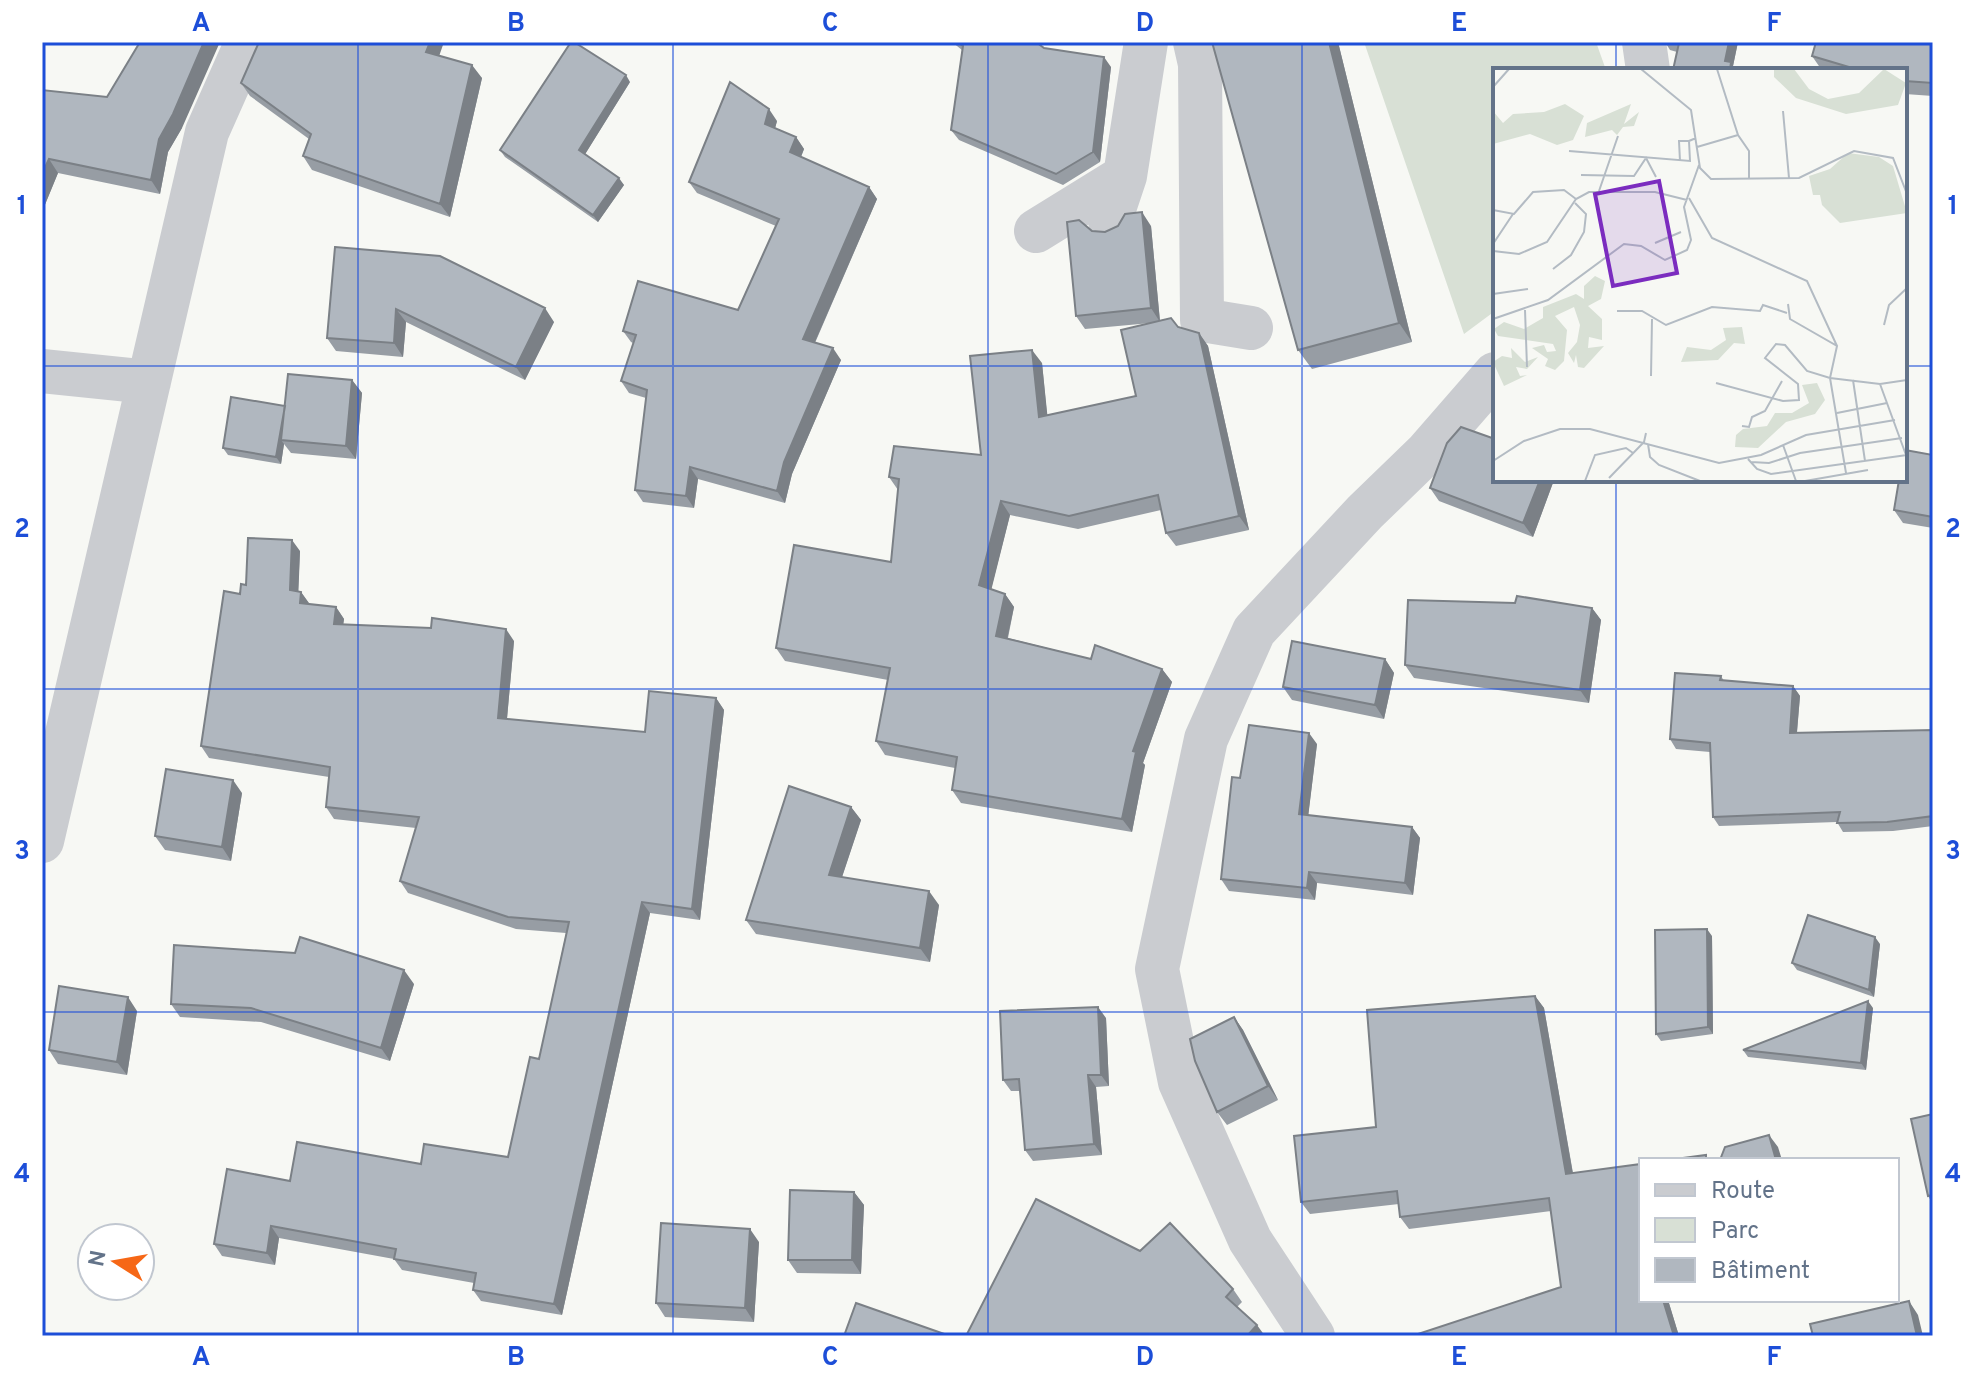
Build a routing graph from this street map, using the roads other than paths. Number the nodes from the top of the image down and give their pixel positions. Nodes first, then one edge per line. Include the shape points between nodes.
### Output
1 (247, 42) edge
2 (1146, 42) edge
3 (1195, 42) edge
4 (1644, 42) edge
5 (1648, 68) edge
6 (1125, 176) junction
7 (1110, 221) dead end
8 (1036, 231) dead end
9 (1251, 328) dead end
10 (42, 371) edge
11 (1493, 376) edge
12 (149, 382) junction
13 (42, 841) edge
14 (1313, 1336) edge

1 - 12 street via 207,132
2 - 6 street
3 - 9 street via 1200,64 1202,320
4 - 5 street
6 - 7 street
6 - 8 street
10 - 12 street
11 - 14 street via 1254,631 1206,739 1157,969 1180,1082 1250,1240
12 - 13 street

